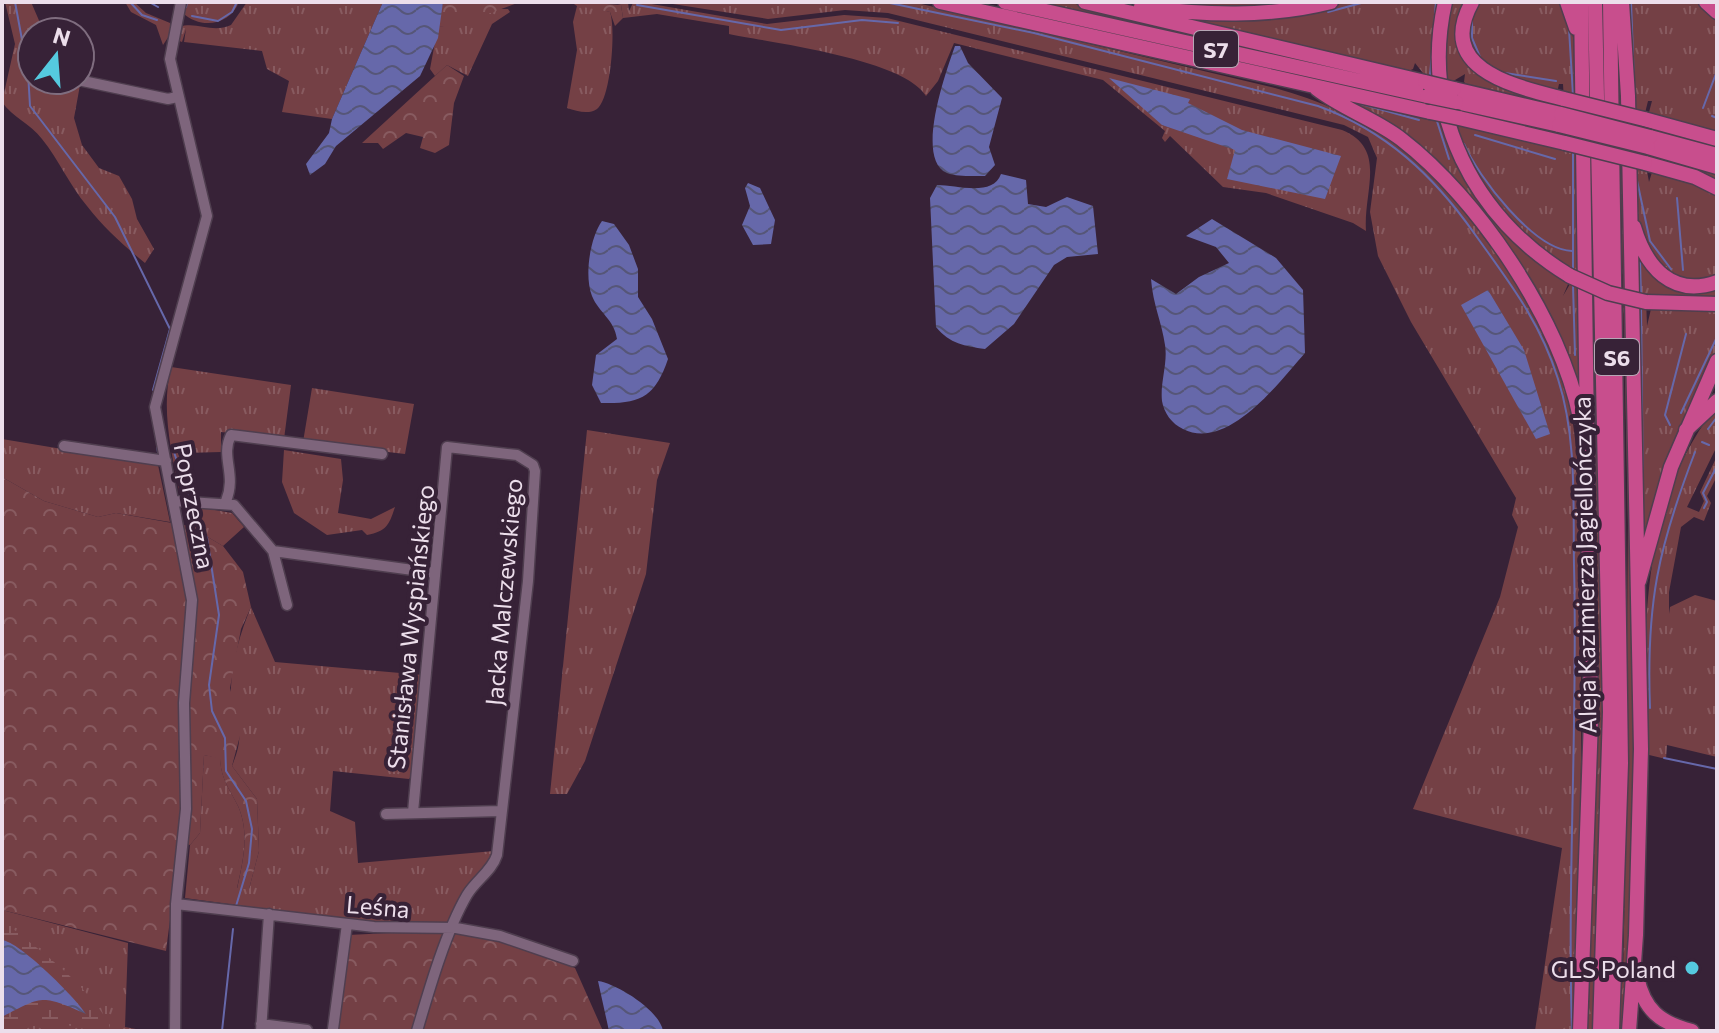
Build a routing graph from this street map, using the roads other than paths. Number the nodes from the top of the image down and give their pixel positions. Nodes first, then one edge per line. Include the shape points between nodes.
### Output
1 (181, 2) edge
2 (940, 2) edge
3 (1005, 2) edge
4 (1085, 2) edge
5 (1105, 2) edge
6 (1305, 2) edge
7 (1331, 2) edge
8 (1445, 2) edge
9 (1472, 2) edge
10 (1567, 2) edge
11 (1581, 2) edge
12 (1595, 2) edge
13 (1610, 2) edge
14 (1622, 2) edge
15 (1706, 2) edge
16 (1276, 11) junction
17 (1717, 12) edge
18 (1580, 49) junction
19 (96, 84) edge
20 (1313, 86) junction
21 (1426, 89) junction
22 (177, 97) junction
23 (1717, 139) edge
24 (1649, 142) junction
25 (1717, 155) edge
26 (1717, 167) edge
27 (1717, 188) edge
28 (1630, 216) junction
29 (1717, 282) edge
30 (1717, 304) edge
31 (1717, 361) edge
32 (1717, 401) edge
33 (1686, 431) junction
34 (64, 446) dead end
35 (447, 447) joint
36 (382, 454) dead end
37 (166, 461) junction
38 (1588, 469) junction
39 (174, 501) junction
40 (226, 501) junction
41 (273, 551) junction
42 (435, 573) junction
43 (1637, 585) junction
44 (287, 605) dead end
45 (501, 811) junction
46 (413, 812) junction
47 (386, 814) dead end
48 (176, 904) junction
49 (269, 914) junction
50 (347, 924) junction
51 (452, 929) junction
52 (573, 961) dead end
53 (1635, 964) junction
54 (261, 1028) edge
55 (333, 1029) dead end
56 (307, 1030) edge
57 (175, 1031) edge
58 (417, 1031) edge
59 (1580, 1031) edge
60 (1600, 1031) edge
61 (1612, 1031) edge
62 (1629, 1031) edge
63 (1692, 1031) edge

1 - 22 street, Poprzeczna via 170,59
2 - 20 highway
3 - 21 highway, S7
4 - 21 highway, S7
5 - 16 highway via 1215,14
6 - 16 highway
7 - 16 highway
8 - 30 highway, bridge via 1439,44 1441,93 1454,142 1467,171 1506,227 1547,262 1608,293 1646,302
9 - 23 highway, bridge via 1464,23 1469,54 1498,81
10 - 18 highway
11 - 18 highway
12 - 60 highway, Aleja Kazimierza Jagiellończyka / S6 via 1610,712
13 - 61 highway, Aleja Kazimierza Jagiellończyka / S6 via 1621,738
14 - 28 highway
15 - 17 highway
18 - 38 highway
19 - 22 street
20 - 27 highway, bridge via 1645,163
20 - 38 highway via 1416,151 1458,195 1518,275 1548,321 1567,366
21 - 24 highway, S7, bridge
22 - 37 street, Poprzeczna via 207,216 155,396
24 - 25 highway, S7
24 - 26 highway, S7
28 - 29 highway via 1642,249 1659,273 1686,287
28 - 43 highway
31 - 33 highway
32 - 33 highway
33 - 43 highway
34 - 37 street
35 - 42 street, Stanisława Wyspiańskiego
35 - 45 street, Jacka Malczewskiego via 517,455 535,471 526,610
36 - 40 street via 231,435 227,453 233,484
37 - 39 street, Poprzeczna
38 - 59 highway via 1590,769
39 - 40 street
39 - 48 street, Poprzeczna via 192,600 184,703 186,809
40 - 41 street
41 - 42 street
41 - 44 street
42 - 46 street, Stanisława Wyspiańskiego
43 - 53 highway via 1641,749
45 - 46 street
45 - 51 street via 494,864 467,895
46 - 47 street
48 - 49 street, Leśna
48 - 57 street, Poprzeczna
49 - 50 street, Leśna
49 - 54 street
50 - 51 street, Leśna
50 - 55 street
51 - 52 street, Leśna via 500,936
51 - 58 street
53 - 62 highway
53 - 63 highway via 1640,992 1654,1015
54 - 56 street

